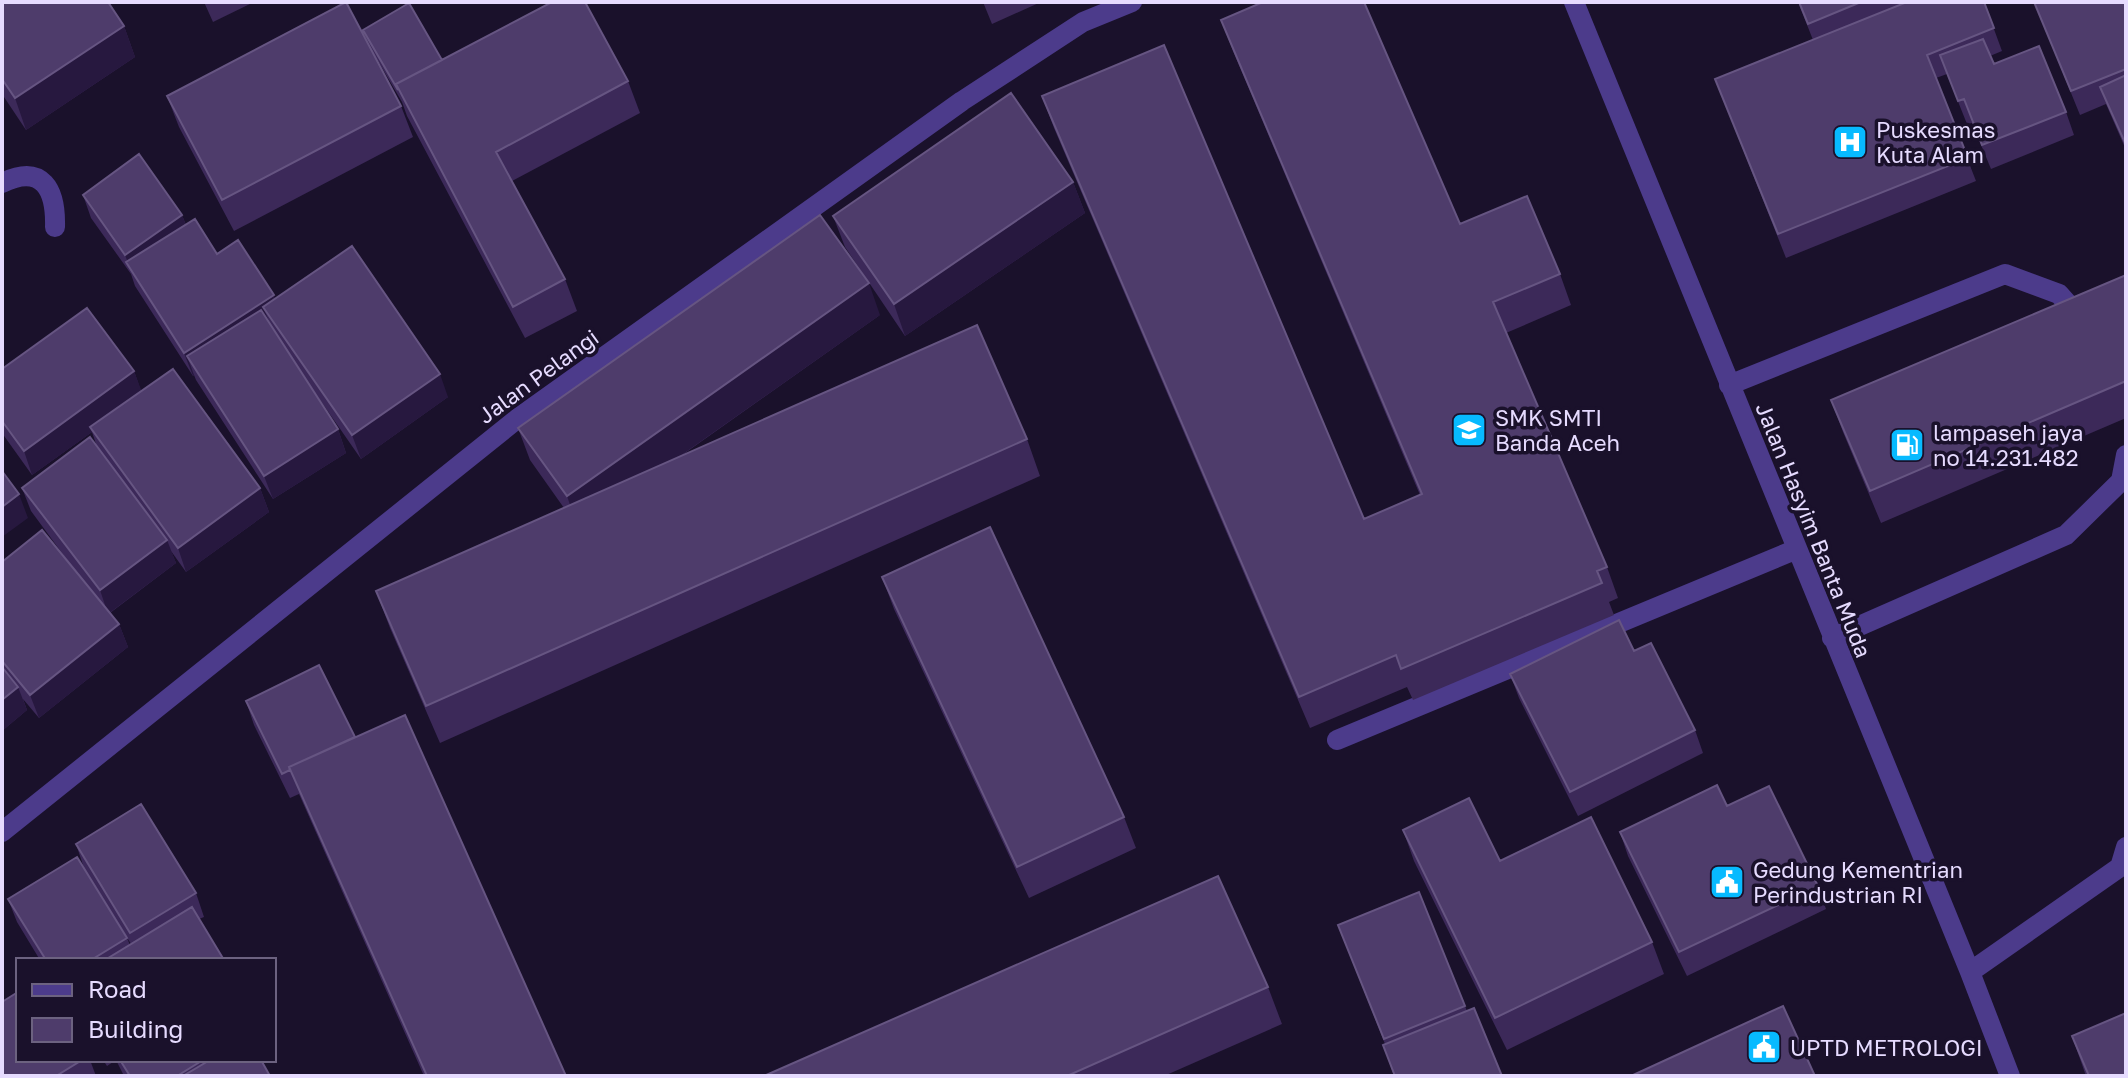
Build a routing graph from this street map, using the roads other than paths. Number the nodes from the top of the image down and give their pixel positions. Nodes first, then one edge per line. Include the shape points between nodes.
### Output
1 (1132, 2) edge
2 (1574, 2) edge
3 (2, 183) edge
4 (55, 227) dead end
5 (2089, 328) edge
6 (1729, 385) junction
7 (2126, 455) edge
8 (1797, 549) junction
9 (1832, 638) junction
10 (1337, 740) dead end
11 (2, 832) edge
12 (2126, 847) edge
13 (1970, 972) junction
14 (2010, 1076) edge

1 - 11 street, Jalan Pelangi via 1083,22 962,101 517,419
2 - 6 street, Jalan Hasyim Banta Muda
3 - 4 street via 28,175 40,181 51,192
5 - 6 street via 2059,294 2005,274
6 - 8 street, Jalan Hasyim Banta Muda
7 - 9 street via 2121,481 2066,535
8 - 9 street, Jalan Hasyim Banta Muda
8 - 10 street
9 - 13 street, Jalan Hasyim Banta Muda
12 - 13 street via 2120,867
13 - 14 street, Jalan Hasyim Banta Muda

